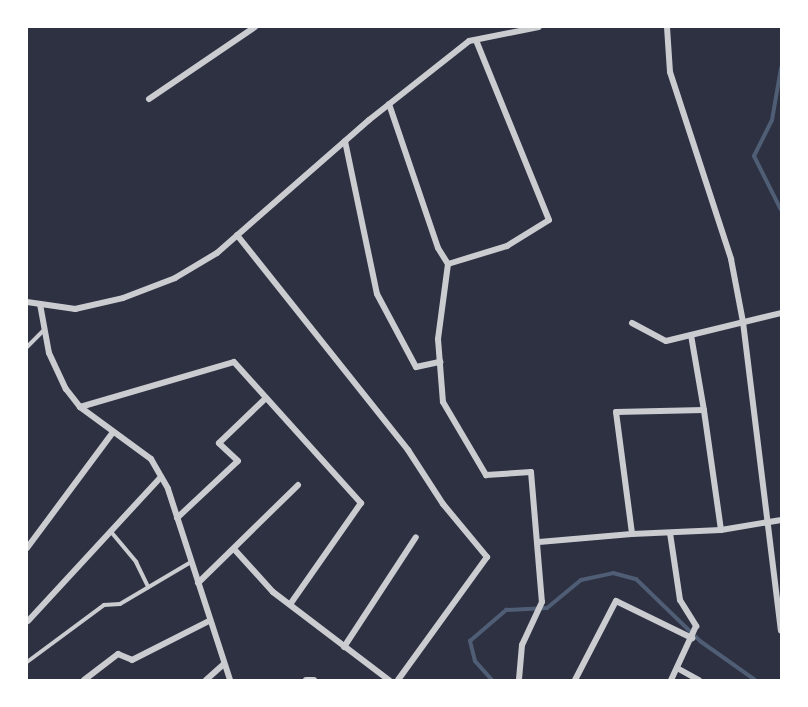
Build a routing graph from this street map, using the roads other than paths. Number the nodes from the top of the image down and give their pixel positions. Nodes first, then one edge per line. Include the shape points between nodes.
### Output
1 (255, 27) edge
2 (539, 27) edge
3 (667, 27) edge
4 (476, 40) junction
5 (149, 99) dead end
6 (389, 104) junction
7 (345, 141) junction
8 (237, 235) junction
9 (448, 264) junction
10 (27, 302) edge
11 (39, 304) junction
12 (781, 313) edge
13 (743, 322) junction
14 (632, 323) dead end
15 (45, 330) junction
16 (691, 335) junction
17 (27, 347) edge
18 (440, 362) junction
19 (266, 398) junction
20 (80, 407) junction
21 (704, 410) junction
22 (113, 432) junction
23 (161, 477) junction
24 (298, 485) dead end
25 (177, 518) junction
26 (781, 520) edge
27 (768, 522) junction
28 (721, 530) junction
29 (112, 533) junction
30 (670, 533) junction
31 (632, 534) junction
32 (416, 537) dead end
33 (538, 542) junction
34 (27, 548) edge
35 (234, 549) junction
36 (191, 562) junction
37 (198, 583) junction
38 (148, 587) junction
39 (291, 603) junction
40 (28, 621) edge
41 (209, 621) junction
42 (781, 632) edge
43 (692, 636) junction
44 (344, 647) junction
45 (27, 662) edge
46 (224, 664) junction
47 (677, 668) junction
48 (84, 680) edge
49 (206, 680) edge
50 (230, 680) edge
51 (306, 680) edge
52 (314, 680) edge
53 (389, 680) edge
54 (398, 680) edge
55 (519, 680) edge
56 (575, 680) edge
57 (671, 680) edge
58 (699, 680) edge

1 - 5 street
2 - 4 street
3 - 13 street via 670,72 731,260
4 - 6 street
4 - 9 street via 549,220 507,246
6 - 7 street
6 - 9 street via 438,248
7 - 8 street
7 - 18 street via 377,294 416,368
8 - 11 street via 175,278 123,298 75,309
8 - 54 street via 408,450 443,504 487,557
9 - 18 street via 440,302
10 - 11 street
11 - 15 street
12 - 13 street
13 - 16 street
13 - 27 street
14 - 16 street via 666,341
15 - 17 lane
15 - 20 street via 58,371
16 - 21 street
18 - 33 street via 443,402 486,475 531,472
19 - 20 street via 234,362
19 - 25 street via 219,443 238,461
19 - 39 street via 361,502
20 - 22 street
21 - 28 street
21 - 31 street via 616,412
22 - 23 street via 151,459
22 - 34 street
23 - 25 street
23 - 29 street
24 - 35 street
25 - 36 street
26 - 27 street
27 - 28 street
27 - 42 street
28 - 30 street
29 - 38 lane via 136,562
29 - 40 street
30 - 31 street
30 - 43 street via 680,600 696,626
31 - 33 street
32 - 44 street
33 - 55 street via 542,602 522,645
35 - 37 street
35 - 39 street via 273,592
36 - 37 street
36 - 38 lane
37 - 41 street
38 - 45 lane via 120,603 104,605
39 - 44 street
41 - 46 street
41 - 48 street via 132,660 118,654
43 - 47 street
43 - 56 street via 616,601
44 - 53 street
46 - 49 street
46 - 50 street
47 - 57 street
47 - 58 street
51 - 52 street

